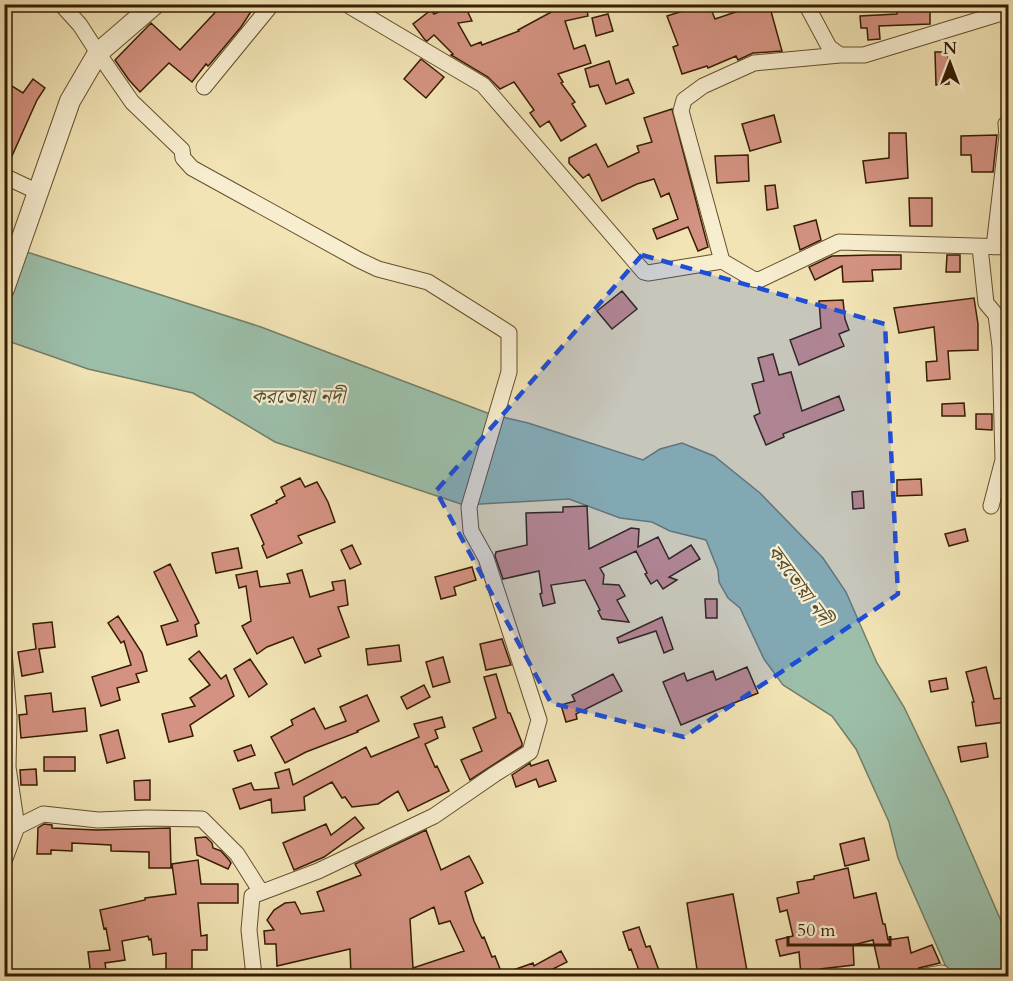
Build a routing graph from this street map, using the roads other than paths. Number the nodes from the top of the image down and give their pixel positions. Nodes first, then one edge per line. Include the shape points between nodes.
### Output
1 (61, 4) edge
2 (155, 4) edge
3 (272, 4) edge
4 (346, 4) edge
5 (806, 4) edge
6 (1008, 10) edge
7 (98, 53) junction
8 (840, 55) junction
9 (204, 87) dead end
10 (1008, 123) edge
11 (4, 176) edge
12 (38, 192) junction
13 (994, 247) edge
14 (722, 261) junction
15 (4, 289) edge
16 (991, 506) dead end
17 (4, 652) edge
18 (17, 827) junction
19 (4, 861) edge
20 (261, 892) junction
21 (942, 973) dead end
22 (254, 976) edge
23 (925, 976) edge

1 - 7 street
2 - 7 street
3 - 9 street
4 - 14 street via 483,85 644,272
5 - 8 street via 829,47
6 - 8 street via 864,55
7 - 12 street via 70,101
7 - 20 street via 132,102 182,150 183,158 192,168 359,260 428,282 509,333 509,372 470,507 471,531 486,558 539,720 530,752 435,816 318,871
8 - 14 street via 754,63 704,86 684,100 681,111
10 - 13 street
11 - 12 street
12 - 15 street
13 - 14 street via 839,242 759,280
13 - 16 street via 986,303 996,315 1000,346 1003,460
17 - 18 street via 8,767
18 - 19 street
18 - 20 street via 43,814 98,820 202,819 237,854
20 - 22 street via 252,896 249,930
21 - 23 street

